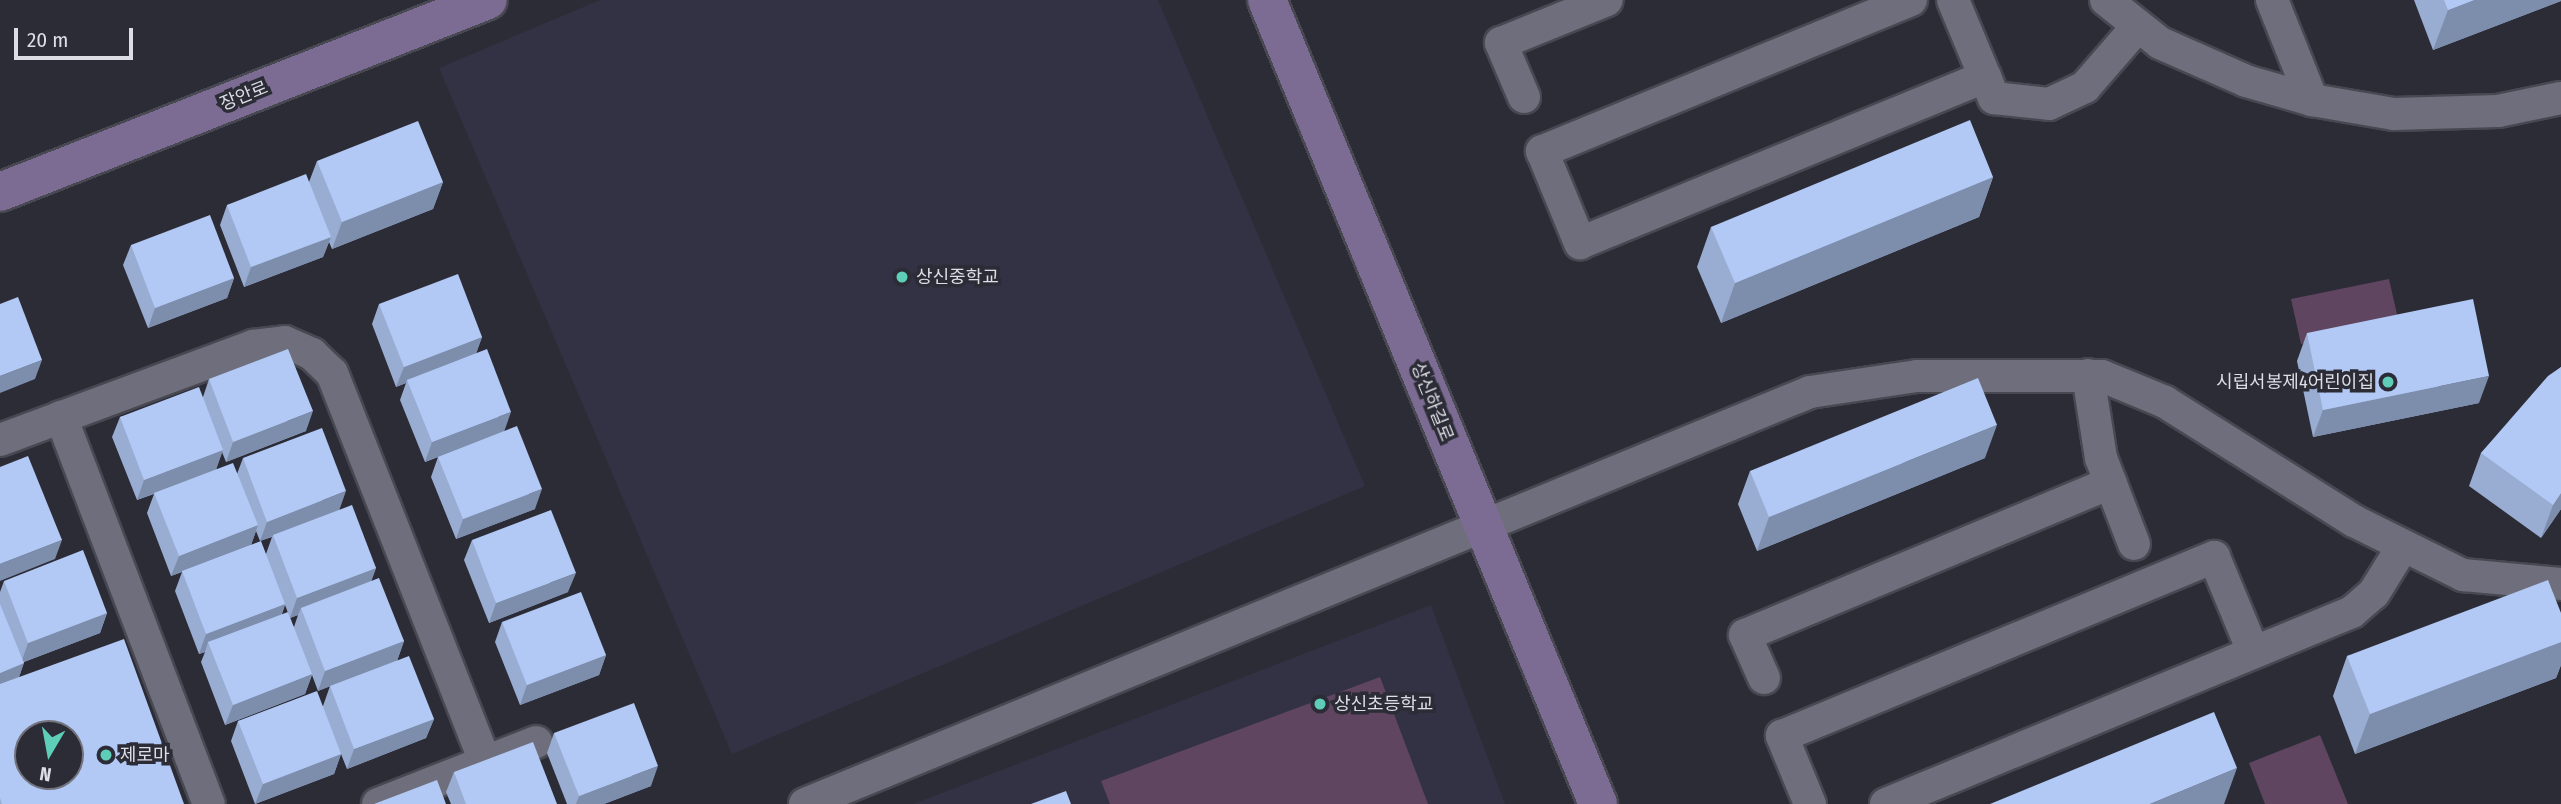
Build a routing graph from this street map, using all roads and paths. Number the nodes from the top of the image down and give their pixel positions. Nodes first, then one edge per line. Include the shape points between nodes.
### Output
1 (488, 0) edge
2 (1267, 0) edge
3 (1607, 0) edge
4 (1911, 0) edge
5 (1954, 0) edge
6 (2106, 0) edge
7 (2272, 0) edge
8 (2138, 26) junction
9 (1985, 77) junction
10 (1524, 97) dead end
11 (2561, 98) edge
12 (2312, 100) junction
13 (0, 192) edge
14 (2088, 375) junction
15 (61, 417) junction
16 (0, 440) edge
17 (2111, 483) junction
18 (1483, 526) junction
19 (2134, 544) dead end
20 (2403, 545) junction
21 (2561, 584) edge
22 (2253, 652) junction
23 (1764, 678) dead end
24 (536, 742) edge
25 (485, 762) junction
26 (209, 804) edge
27 (378, 804) edge
28 (805, 804) edge
29 (1598, 804) edge
30 (1810, 804) edge
31 (1886, 804) edge

1 - 13 street, 장안로
2 - 18 street, 상신하길로
3 - 10 street via 1501,43
4 - 9 street via 1542,151 1580,243
5 - 9 street
6 - 8 street
7 - 12 street
8 - 9 street via 2085,87 2049,104 1994,98
8 - 12 street via 2160,43 2246,81
11 - 12 street via 2498,111 2394,114
14 - 17 street
14 - 18 street via 1917,376 1810,392
14 - 20 street via 2165,402
15 - 16 street
15 - 25 street via 253,346 285,342 312,354 332,373
15 - 26 street
17 - 19 street
17 - 23 street via 1745,635
18 - 28 street
18 - 29 street, 상신하길로
20 - 21 street via 2463,575
20 - 22 street via 2374,593 2353,612
22 - 30 street via 2214,557 1782,736
22 - 31 street
24 - 25 street
25 - 27 street

